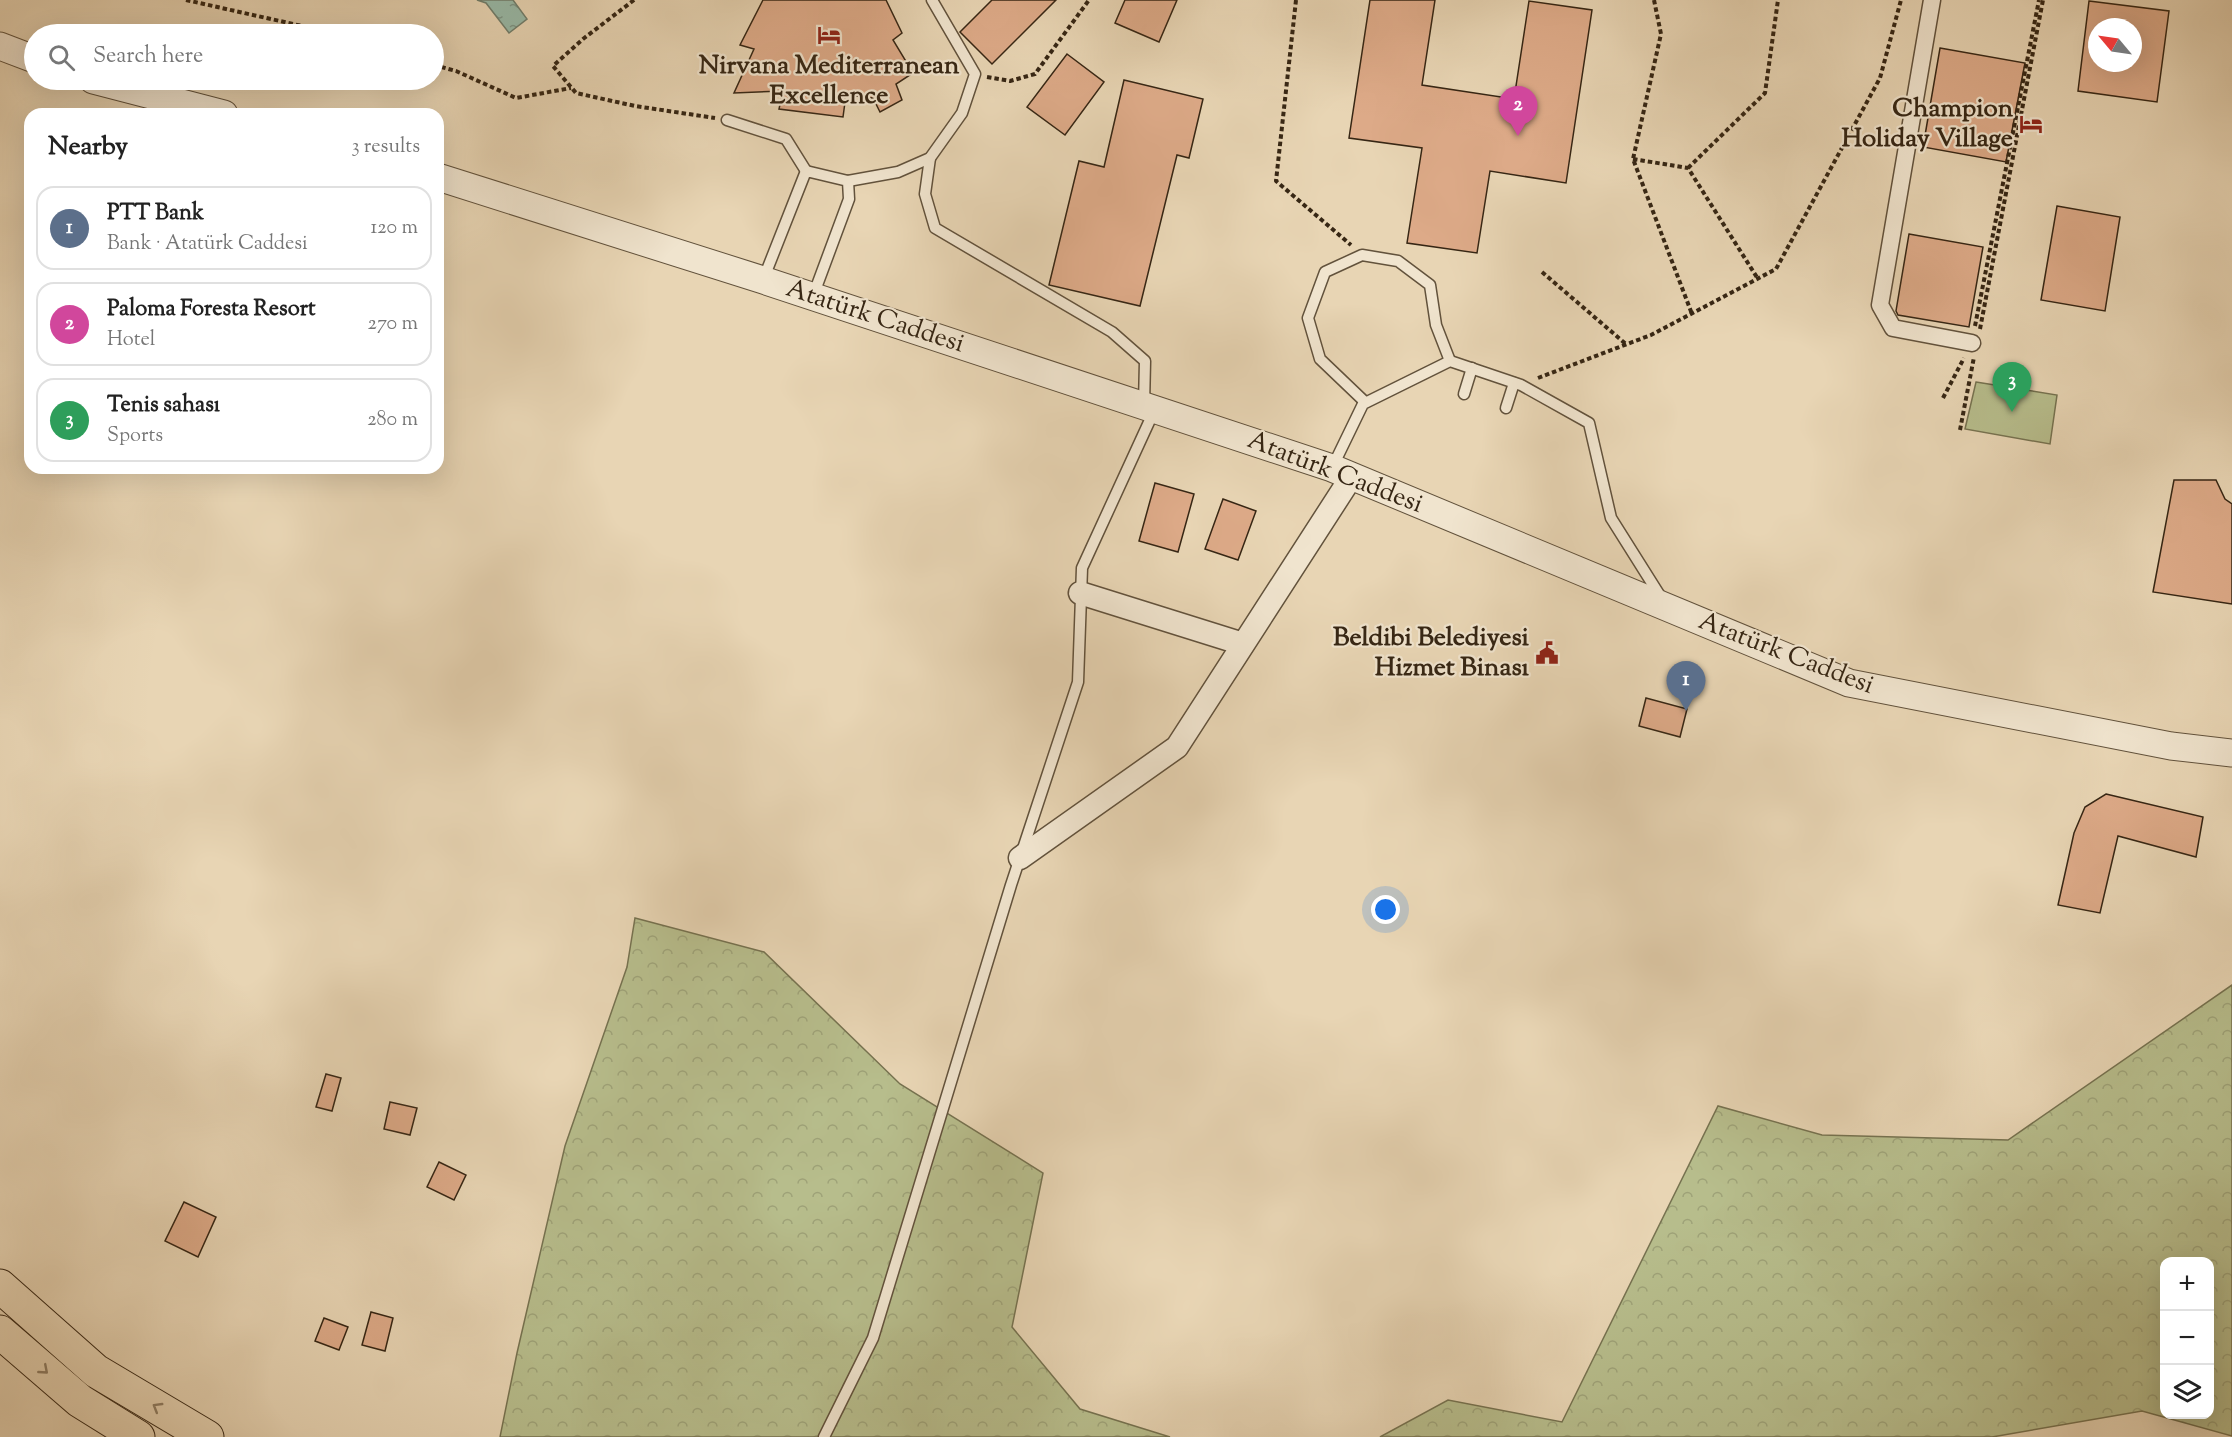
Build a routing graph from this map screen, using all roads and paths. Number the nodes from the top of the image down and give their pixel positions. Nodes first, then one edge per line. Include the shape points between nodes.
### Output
1 (186, 0) edge
2 (634, 0) edge
3 (932, 0) edge
4 (1089, 0) edge
5 (1296, 0) edge
6 (1654, 0) edge
7 (1778, 0) edge
8 (1901, 0) edge
9 (1932, 0) edge
10 (2041, 0) edge
11 (292, 24) edge
12 (0, 46) edge
13 (24, 54) edge
14 (444, 67) edge
15 (975, 74) junction
16 (572, 88) junction
17 (132, 90) edge
18 (201, 108) edge
19 (727, 120) joint
20 (930, 158) junction
21 (1633, 159) junction
22 (1688, 168) junction
23 (806, 171) junction
24 (444, 179) edge
25 (848, 181) junction
26 (1362, 255) junction
27 (1542, 272) dead end
28 (1758, 279) junction
29 (763, 280) junction
30 (813, 296) junction
31 (1692, 314) junction
32 (1975, 343) junction
33 (1627, 345) junction
34 (1450, 361) junction
35 (1472, 368) junction
36 (1517, 384) junction
37 (1464, 394) dead end
38 (1943, 398) dead end
39 (1365, 402) junction
40 (1149, 407) junction
41 (1506, 408) dead end
42 (1960, 430) dead end
43 (1342, 472) junction
44 (1080, 593) junction
45 (1669, 609) junction
46 (1243, 644) junction
47 (2232, 753) edge
48 (1020, 858) junction
49 (0, 1286) edge
50 (0, 1332) edge
51 (138, 1437) edge
52 (207, 1437) edge
53 (824, 1437) edge

1 - 11 path
2 - 16 path via 553,66
3 - 15 lane
4 - 15 path via 1035,74 1010,81
5 - 26 path via 1276,181
6 - 21 path via 1661,34
7 - 22 path via 1766,93
8 - 28 path via 1880,78 1776,269
9 - 32 street via 1880,304 1893,328
10 - 32 path
10 - 32 path
12 - 13 street
14 - 16 path via 516,98
15 - 20 lane via 962,113
16 - 19 path via 576,93 635,106
17 - 18 street
19 - 23 lane via 786,139
20 - 25 lane via 898,172
20 - 40 lane via 925,194 935,228 1112,332 1145,361
21 - 22 path
21 - 31 path
22 - 28 path
23 - 25 lane
23 - 29 lane
24 - 29 street, Atatürk Caddesi
25 - 30 lane via 849,199
26 - 34 lane via 1398,261 1430,285 1436,325
26 - 39 lane via 1325,272 1308,318 1320,359
27 - 33 path
28 - 31 path
29 - 30 street, Atatürk Caddesi
30 - 40 street, Atatürk Caddesi
31 - 33 path
32 - 38 path
32 - 42 path
33 - 36 path
34 - 35 lane
34 - 39 lane
35 - 36 lane
35 - 37 lane
36 - 41 lane
36 - 45 lane via 1589,423 1611,518
39 - 43 lane
40 - 43 street, Atatürk Caddesi
40 - 44 lane via 1082,568
43 - 45 street, Atatürk Caddesi
43 - 46 street
44 - 46 street
44 - 48 lane via 1078,682
45 - 47 street, Atatürk Caddesi via 1849,683 2159,744
46 - 48 street via 1177,747
48 - 53 lane via 873,1338
52 -> 49 highway via 96,1371
50 -> 51 highway via 80,1401

